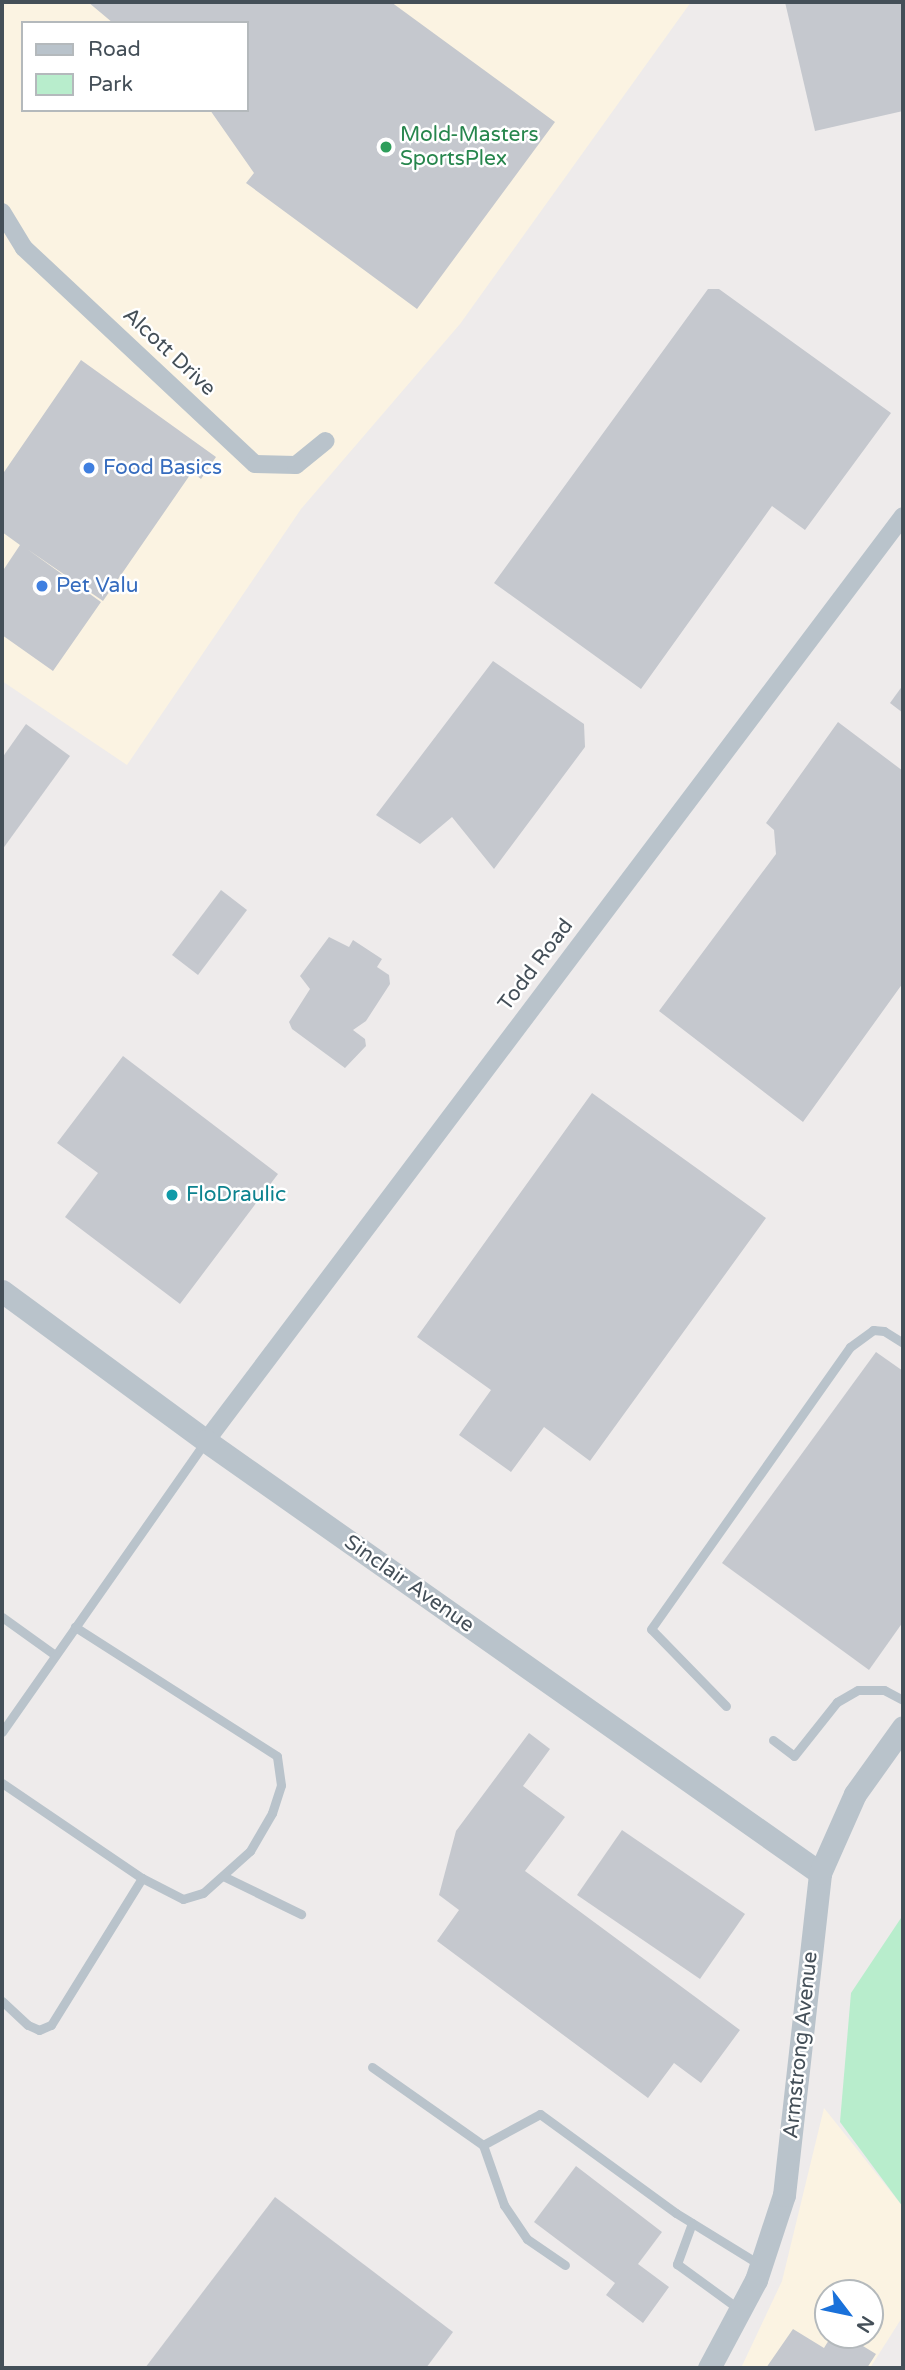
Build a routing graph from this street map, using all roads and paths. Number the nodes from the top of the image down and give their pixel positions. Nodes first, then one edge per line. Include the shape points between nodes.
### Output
1 (2, 212) edge
2 (326, 441) dead end
3 (903, 516) edge
4 (2, 1291) edge
5 (903, 1343) edge
6 (206, 1441) junction
7 (2, 1617) edge
8 (75, 1627) junction
9 (55, 1655) junction
10 (903, 1700) edge
11 (726, 1706) dead end
12 (903, 1727) edge
13 (2, 1732) edge
14 (773, 1740) dead end
15 (2, 1783) edge
16 (820, 1873) junction
17 (223, 1876) junction
18 (142, 1878) junction
19 (301, 1914) dead end
20 (2, 2001) edge
21 (372, 2067) dead end
22 (483, 2145) junction
23 (692, 2223) junction
24 (565, 2265) dead end
25 (761, 2265) junction
26 (740, 2310) junction
27 (709, 2368) edge

1 - 2 street, Alcott Drive via 24,247 255,464 296,466
3 - 6 street, Todd Road
4 - 6 street, Sinclair Avenue
5 - 11 lane via 873,1330 850,1347 651,1629
6 - 8 lane
6 - 16 street, Sinclair Avenue
7 - 9 lane
8 - 9 lane
8 - 17 lane via 277,1756 281,1785 272,1813 250,1851
9 - 13 lane
10 - 14 lane via 884,1690 858,1690 837,1702 794,1756
12 - 16 street, Armstrong Avenue via 855,1794
15 - 18 lane
16 - 25 street, Armstrong Avenue via 784,2195
17 - 18 lane via 202,1893 184,1899
17 - 19 lane via 260,1898
18 - 20 lane via 51,2025 39,2030
21 - 22 lane
22 - 23 lane via 540,2114
22 - 24 lane via 504,2205 527,2239
23 - 25 lane
23 - 26 lane via 677,2264
25 - 26 street, Armstrong Avenue
26 - 27 street, Armstrong Avenue

